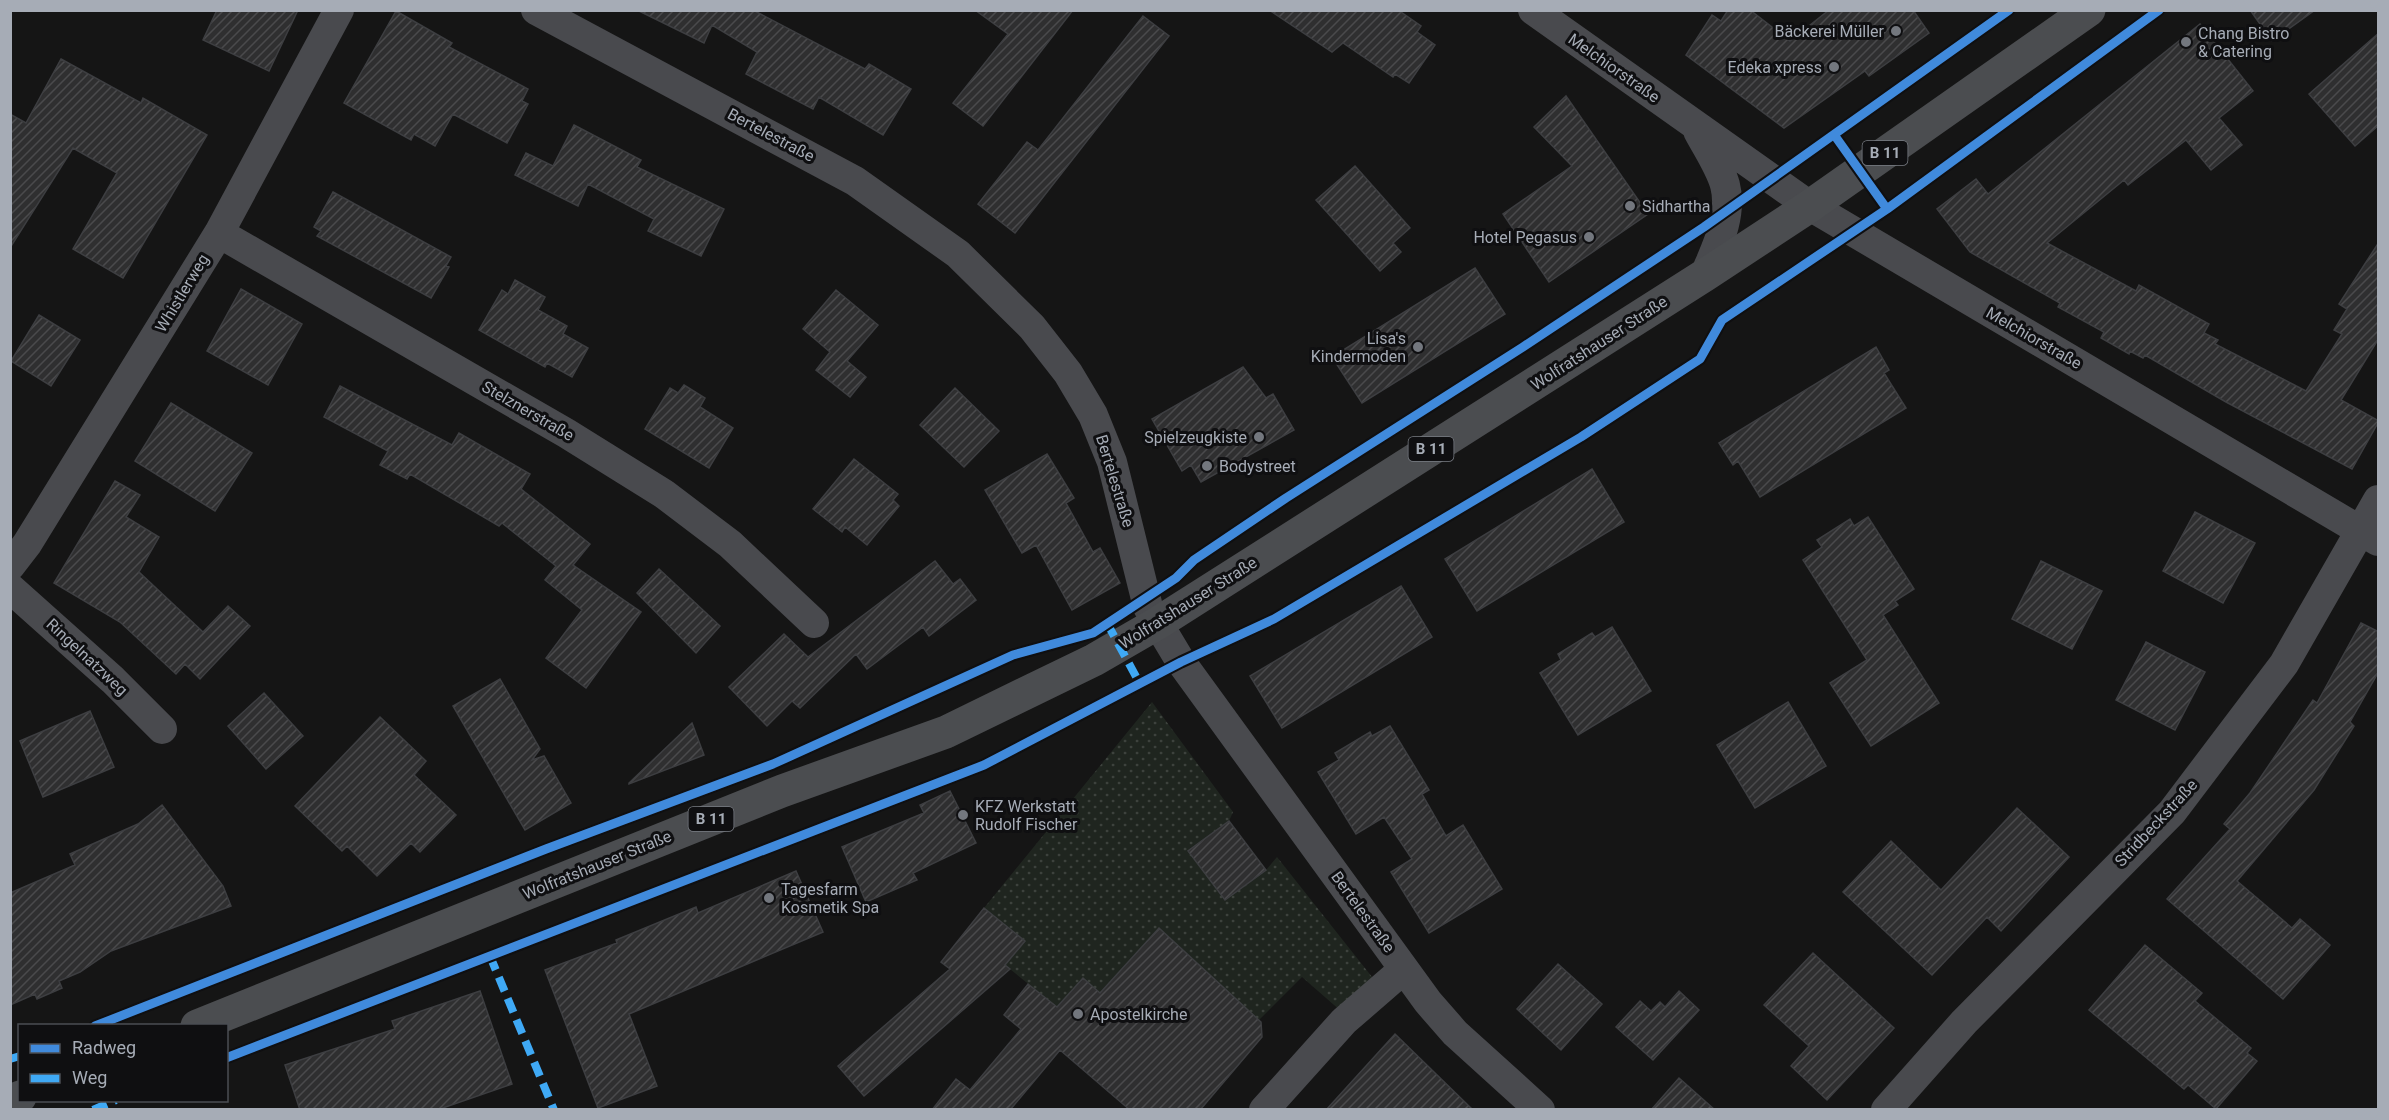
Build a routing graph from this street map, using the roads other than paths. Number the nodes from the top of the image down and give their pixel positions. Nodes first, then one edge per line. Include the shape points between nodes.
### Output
1 (339, 10) edge
2 (536, 10) edge
3 (1533, 10) edge
4 (2089, 10) edge
5 (1695, 125) junction
6 (1810, 206) junction
7 (219, 232) junction
8 (1705, 275) junction
9 (2379, 500) edge
10 (2370, 536) edge
11 (10, 566) edge
12 (10, 588) edge
13 (814, 622) dead end
14 (1158, 623) junction
15 (162, 729) dead end
16 (1404, 969) junction
17 (202, 1024) edge
18 (1264, 1110) edge
19 (1540, 1110) edge
20 (1886, 1110) edge

1 - 7 street, Whistlerweg
2 - 14 street, Bertelestraße via 855,181 958,254 997,290 1068,373 1093,415 1112,462 1144,597
3 - 5 street, Melchiorstraße
4 - 6 main road, Wolfratshauser Straße / B 11
5 - 6 street, Melchiorstraße
5 - 8 street, Melchiorstraße via 1725,185 1727,210
6 - 8 main road, Wolfratshauser Straße / B 11
6 - 10 street, Melchiorstraße
7 - 11 street, Whistlerweg
7 - 13 street, Stelznerstraße via 664,494 730,544
8 - 14 main road, Wolfratshauser Straße / B 11
9 - 10 street, Stridbeckstraße
10 - 20 street, Stridbeckstraße via 2284,664 2172,812 1964,1022
12 - 15 street, Ringelnatzweg via 105,672
14 - 16 street, Bertelestraße via 1181,662
14 - 17 main road, Wolfratshauser Straße / B 11 via 1095,660 946,732 782,791
16 - 18 street via 1344,1021
16 - 19 street, Bertelestraße via 1455,1033

